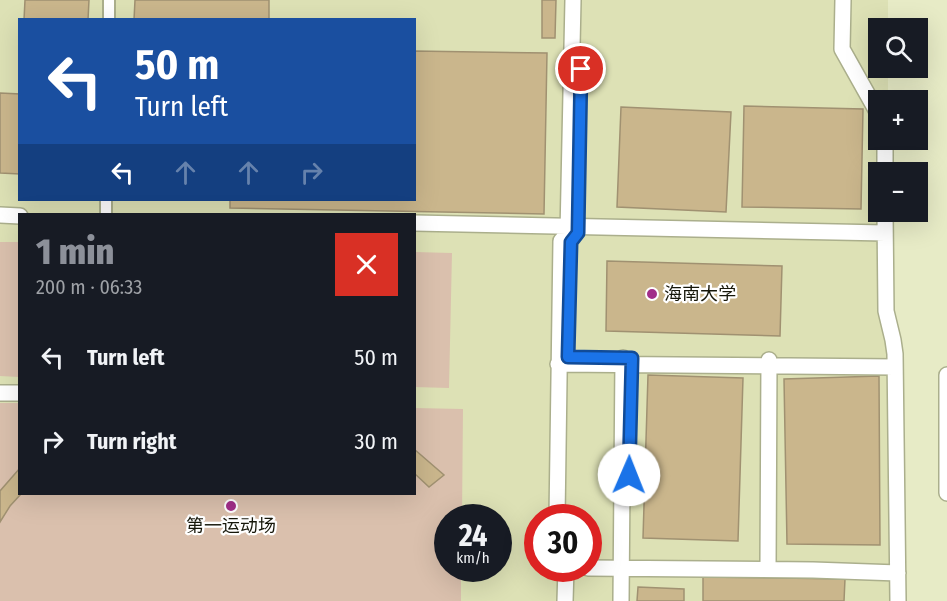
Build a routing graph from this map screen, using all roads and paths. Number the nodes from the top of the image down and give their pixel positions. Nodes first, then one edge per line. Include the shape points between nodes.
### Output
1 (109, 0) edge
2 (573, 0) edge
3 (582, 0) edge
4 (843, 0) edge
5 (849, 0) edge
6 (109, 18) edge
7 (873, 90) edge
8 (868, 95) edge
9 (0, 215) edge
10 (18, 216) edge
11 (881, 222) edge
12 (884, 222) edge
13 (416, 223) edge
14 (0, 225) edge
15 (18, 225) edge
16 (416, 229) edge
17 (573, 230) junction
18 (882, 237) junction
19 (563, 361) junction
20 (627, 362) junction
21 (766, 363) junction
22 (892, 364) junction
23 (947, 375) edge
24 (0, 393) edge
25 (18, 393) edge
26 (947, 493) edge
27 (558, 504) edge
28 (567, 504) edge
29 (602, 564) edge
30 (625, 566) junction
31 (602, 567) edge
32 (765, 567) junction
33 (894, 570) junction
34 (556, 582) edge
35 (566, 582) edge
36 (556, 601) edge
37 (565, 601) edge
38 (621, 601) edge
39 (628, 601) edge
40 (891, 601) edge
41 (898, 601) edge

1 - 6 street
2 - 17 street
3 - 17 street
4 - 8 street via 842,49
5 - 7 street via 848,47
9 - 10 street
11 - 18 street
12 - 18 street
13 - 17 street
14 - 15 street
16 - 17 street
17 - 18 street
17 - 19 street via 561,241
18 - 22 street via 881,309
19 - 20 street
19 - 27 street
19 - 28 street
20 - 21 street
20 - 30 street
21 - 22 street
21 - 32 street
22 - 33 street
23 - 26 street
24 - 25 street
29 - 30 street
30 - 31 street
30 - 32 street
30 - 38 street
30 - 39 street
32 - 33 street
33 - 40 street
33 - 41 street
34 - 36 street
35 - 37 street

